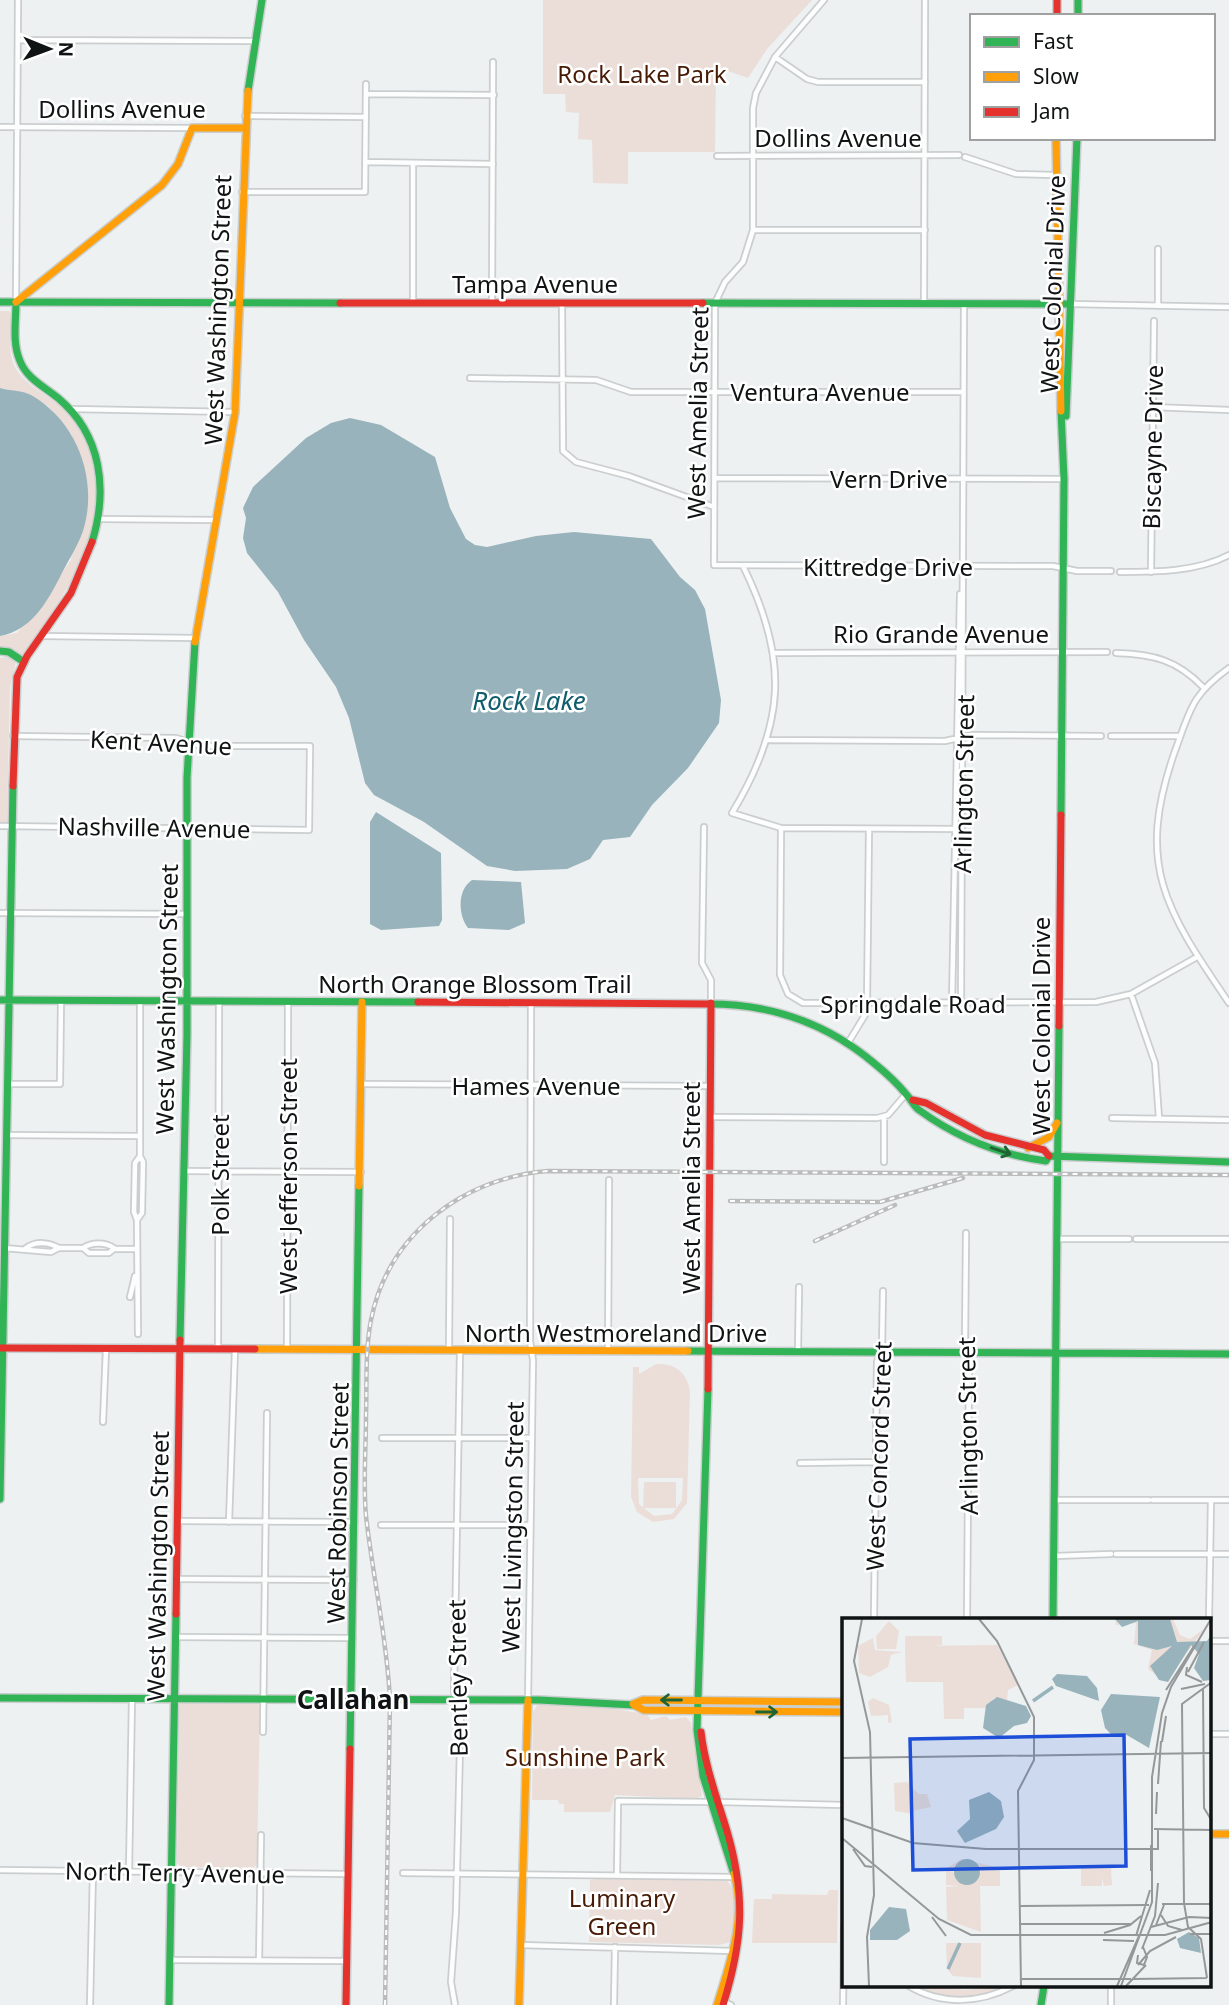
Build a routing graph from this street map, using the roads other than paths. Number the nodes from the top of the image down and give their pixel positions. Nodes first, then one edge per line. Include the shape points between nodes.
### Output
1 (18, 0) edge
2 (262, 0) edge
3 (824, 0) edge
4 (925, 0) edge
5 (18, 40) junction
6 (253, 41) junction
7 (775, 57) junction
8 (494, 62) dead end
9 (925, 82) junction
10 (366, 84) dead end
11 (366, 94) junction
12 (494, 95) junction
13 (244, 116) junction
14 (366, 117) junction
15 (0, 127) edge
16 (18, 127) junction
17 (192, 128) junction
18 (243, 128) junction
19 (1056, 140) edge
20 (1077, 140) edge
21 (717, 156) dead end
22 (753, 156) junction
23 (926, 156) junction
24 (366, 163) junction
25 (413, 163) junction
26 (493, 164) junction
27 (1056, 175) junction
28 (241, 192) junction
29 (753, 230) junction
30 (925, 230) junction
31 (1158, 249) dead end
32 (0, 302) edge
33 (16, 302) junction
34 (241, 302) junction
35 (413, 302) junction
36 (492, 302) junction
37 (561, 302) junction
38 (715, 303) junction
39 (924, 304) junction
40 (964, 304) junction
41 (1058, 304) junction
42 (1070, 304) junction
43 (1158, 306) junction
44 (1229, 307) edge
45 (1154, 321) dead end
46 (470, 378) dead end
47 (563, 379) junction
48 (715, 391) junction
49 (963, 392) junction
50 (1152, 407) junction
51 (70, 410) junction
52 (1229, 410) edge
53 (235, 412) junction
54 (1064, 432) junction
55 (962, 477) junction
56 (715, 478) junction
57 (1064, 479) junction
58 (715, 507) junction
59 (99, 519) junction
60 (220, 520) junction
61 (1229, 555) edge
62 (714, 565) joint
63 (962, 565) junction
64 (743, 566) junction
65 (1062, 568) junction
66 (1111, 572) dead end
67 (1120, 572) dead end
68 (1151, 572) junction
69 (42, 636) junction
70 (196, 638) junction
71 (0, 651) edge
72 (965, 652) junction
73 (775, 653) junction
74 (956, 653) junction
75 (1063, 653) junction
76 (1107, 653) dead end
77 (1116, 653) dead end
78 (24, 662) junction
79 (1229, 668) edge
80 (1203, 687) junction
81 (13, 736) junction
82 (1062, 736) junction
83 (1101, 736) dead end
84 (1111, 736) dead end
85 (1180, 736) junction
86 (963, 737) junction
87 (955, 739) junction
88 (768, 740) junction
89 (188, 742) junction
90 (0, 826) edge
91 (11, 826) junction
92 (188, 827) junction
93 (704, 827) dead end
94 (781, 828) junction
95 (869, 829) junction
96 (954, 829) junction
97 (962, 829) junction
98 (309, 830) joint
99 (0, 913) edge
100 (9, 913) junction
101 (187, 914) junction
102 (1198, 957) junction
103 (1131, 994) junction
104 (4, 1000) edge
105 (61, 1000) junction
106 (140, 1000) junction
107 (187, 1001) junction
108 (219, 1001) junction
109 (288, 1002) junction
110 (362, 1002) junction
111 (531, 1002) junction
112 (711, 1003) junction
113 (867, 1003) junction
114 (952, 1003) junction
115 (961, 1003) junction
116 (1059, 1003) junction
117 (1229, 1003) edge
118 (848, 1043) junction
119 (6, 1084) junction
120 (361, 1084) junction
121 (531, 1085) junction
122 (710, 1086) junction
123 (906, 1094) junction
124 (913, 1100) junction
125 (710, 1117) junction
126 (884, 1117) junction
127 (1112, 1118) dead end
128 (1159, 1118) junction
129 (1229, 1119) edge
130 (1058, 1121) junction
131 (5, 1135) junction
132 (139, 1136) junction
133 (1028, 1148) junction
134 (1049, 1156) junction
135 (1058, 1158) junction
136 (1229, 1162) edge
137 (884, 1163) dead end
138 (184, 1171) junction
139 (219, 1171) junction
140 (287, 1172) junction
141 (361, 1172) junction
142 (609, 1180) dead end
143 (450, 1219) dead end
144 (966, 1233) dead end
145 (1057, 1238) junction
146 (1136, 1238) dead end
147 (1129, 1239) dead end
148 (1229, 1239) edge
149 (4, 1248) junction
150 (136, 1249) junction
151 (135, 1275) junction
152 (799, 1287) dead end
153 (883, 1291) dead end
154 (130, 1297) dead end
155 (138, 1334) dead end
156 (1, 1348) edge
157 (106, 1349) junction
158 (181, 1349) junction
159 (218, 1349) junction
160 (287, 1349) junction
161 (235, 1350) junction
162 (359, 1350) junction
163 (449, 1350) junction
164 (460, 1350) junction
165 (532, 1351) junction
166 (608, 1351) junction
167 (709, 1352) junction
168 (798, 1352) junction
169 (879, 1353) junction
170 (967, 1353) junction
171 (1056, 1354) junction
172 (1229, 1354) edge
173 (267, 1413) dead end
174 (103, 1422) dead end
175 (382, 1437) dead end
176 (460, 1438) junction
177 (532, 1438) junction
178 (800, 1462) dead end
179 (875, 1462) junction
180 (0, 1499) edge
181 (1055, 1500) junction
182 (1211, 1500) junction
183 (1229, 1500) edge
184 (178, 1521) junction
185 (229, 1521) junction
186 (267, 1522) junction
187 (355, 1522) junction
188 (380, 1525) dead end
189 (457, 1525) junction
190 (530, 1525) junction
191 (1210, 1554) junction
192 (1229, 1554) edge
193 (1054, 1556) junction
194 (176, 1579) junction
195 (266, 1580) junction
196 (355, 1580) junction
197 (874, 1618) edge
198 (967, 1618) edge
199 (1053, 1618) edge
200 (1209, 1618) edge
201 (175, 1637) junction
202 (264, 1638) junction
203 (354, 1638) junction
204 (0, 1698) edge
205 (132, 1698) junction
206 (174, 1698) junction
207 (264, 1699) junction
208 (352, 1700) junction
209 (455, 1700) junction
210 (528, 1700) junction
211 (699, 1702) junction
212 (842, 1702) edge
213 (633, 1704) junction
214 (842, 1712) edge
215 (699, 1715) junction
216 (263, 1732) dead end
217 (715, 1802) junction
218 (842, 1805) edge
219 (261, 1835) dead end
220 (0, 1870) edge
221 (93, 1871) junction
222 (129, 1871) junction
223 (172, 1872) junction
224 (521, 1872) junction
225 (261, 1873) junction
226 (403, 1873) dead end
227 (458, 1873) junction
228 (349, 1874) junction
229 (617, 1875) junction
230 (737, 1877) junction
231 (520, 1945) junction
232 (615, 1947) junction
233 (734, 1951) junction
234 (170, 1960) junction
235 (259, 1961) junction
236 (347, 1961) junction
237 (734, 1970) junction
238 (913, 1988) edge
239 (1009, 1988) edge
240 (724, 2004) edge
241 (90, 2005) edge
242 (170, 2005) edge
243 (346, 2005) edge
244 (455, 2005) edge
245 (519, 2005) edge
246 (614, 2005) edge

1 - 5 street
2 - 6 main road, West Washington Street
3 - 7 street, West Amelia Street
4 - 9 street
5 - 6 street
5 - 16 street
6 - 13 main road, West Washington Street
7 - 9 street via 818,82
7 - 22 street, West Amelia Street via 756,93
8 - 12 street
9 - 23 street
10 - 11 street
11 - 12 street
11 - 14 street
12 - 26 street
13 - 14 street
13 - 18 main road, West Washington Street
14 - 24 street
15 - 16 street, Dollins Avenue
16 - 17 street, Dollins Avenue
16 - 33 street
17 - 18 main road, Dollins Avenue
17 - 33 main road via 180,162 162,185
18 - 28 main road, West Washington Street
19 - 27 main road, West Colonial Drive
20 - 42 main road, West Colonial Drive
21 - 22 street, Dollins Avenue
22 - 23 street, Dollins Avenue
22 - 29 street, West Amelia Street
23 - 27 street, Dollins Avenue via 962,156 1016,174
23 - 30 street
24 - 25 street
24 - 28 street via 365,192
25 - 26 street
25 - 35 street
26 - 36 street
27 - 41 main road, West Colonial Drive
28 - 34 main road, West Washington Street
29 - 30 street
29 - 38 street, West Amelia Street via 743,262 725,282
30 - 39 street
31 - 43 street
32 - 33 main road, Tampa Avenue
33 - 34 main road, Tampa Avenue
33 - 51 main road via 16,347 21,364
34 - 35 main road, Tampa Avenue
34 - 53 main road, West Washington Street
35 - 36 main road, Tampa Avenue
36 - 37 main road, Tampa Avenue
37 - 38 main road, Tampa Avenue
37 - 47 street
38 - 39 main road, Tampa Avenue
38 - 48 street, West Amelia Street
39 - 40 main road, Tampa Avenue
40 - 41 main road, Tampa Avenue
40 - 49 street, Arlington Street
41 - 42 main road, Tampa Avenue
41 - 54 main road, West Colonial Drive
42 - 43 street
42 - 54 main road, West Colonial Drive
43 - 44 street
45 - 50 street, Biscayne Drive
46 - 47 street, Ventura Avenue
47 - 48 street, Ventura Avenue via 596,380 631,391
47 - 58 street via 562,445 569,458
48 - 49 street, Ventura Avenue
48 - 56 street, West Amelia Street
49 - 55 street, Arlington Street
50 - 52 street
50 - 68 street, Biscayne Drive
51 - 53 street
51 - 59 main road via 99,463
53 - 60 main road, West Washington Street
54 - 57 main road, West Colonial Drive
55 - 56 street, Vern Drive
55 - 57 street, Vern Drive
55 - 63 street, Arlington Street
56 - 58 street, West Amelia Street
57 - 65 main road, West Colonial Drive
58 - 62 street, West Amelia Street
59 - 60 street
59 - 69 main road via 78,578
60 - 70 main road, West Washington Street
61 - 68 street via 1206,564
62 - 64 street, Kittredge Drive
63 - 64 street, Kittredge Drive
63 - 65 street, Kittredge Drive
63 - 72 street, Arlington Street
63 - 74 street, Arlington Street
64 - 73 street via 761,601
65 - 66 street, Kittredge Drive
65 - 75 main road, West Colonial Drive
67 - 68 street
69 - 70 street
69 - 78 main road
70 - 89 main road, West Washington Street
71 - 78 main road
72 - 74 street, Rio Grande Avenue
72 - 75 street, Rio Grande Avenue
72 - 86 street, Arlington Street
73 - 74 street, Rio Grande Avenue
73 - 88 street
74 - 87 street, Arlington Street
75 - 76 street, Rio Grande Avenue
75 - 82 main road, West Colonial Drive
77 - 80 street via 1164,659
78 - 81 main road via 16,680
79 - 80 street
80 - 85 street
81 - 89 street, Kent Avenue via 176,738
81 - 91 main road
82 - 83 street
82 - 86 street
82 - 116 main road, West Colonial Drive
84 - 85 street
85 - 102 street via 1158,807 1157,857 1171,911
86 - 87 street
86 - 97 street, Arlington Street
87 - 88 street
87 - 96 street, Arlington Street
88 - 94 street via 732,813
89 - 92 main road, West Washington Street
89 - 98 street, Kent Avenue via 201,746 310,746
90 - 91 street, Nashville Avenue
91 - 92 street, Nashville Avenue
91 - 100 main road
92 - 98 street, Nashville Avenue
92 - 101 main road, West Washington Street
93 - 112 street, West Amelia Street via 702,963 711,980
94 - 95 street
94 - 113 street, Springdale Road via 780,973 788,995 803,1003
95 - 96 street
95 - 113 street
96 - 97 street
96 - 114 street, Arlington Street
97 - 115 street, Arlington Street
99 - 100 street
100 - 101 street
100 - 104 main road
101 - 107 main road, West Washington Street
102 - 103 street, Springdale Road
102 - 117 street
103 - 116 street, Springdale Road via 1096,1002
103 - 128 street via 1155,1063
104 - 105 main road, North Orange Blossom Trail
104 - 119 main road
105 - 106 main road, North Orange Blossom Trail
105 - 119 street via 60,1084
106 - 107 main road, North Orange Blossom Trail
106 - 132 street
107 - 108 main road, North Orange Blossom Trail
107 - 138 main road, West Washington Street
108 - 109 main road, North Orange Blossom Trail
108 - 139 street, Polk Street
109 - 110 main road, North Orange Blossom Trail
109 - 140 street, West Jefferson Street
110 - 111 main road, North Orange Blossom Trail
110 - 120 main road, West Robinson Street
111 - 112 main road, North Orange Blossom Trail
111 - 121 street
112 - 118 main road, North Orange Blossom Trail via 744,1004 787,1014
112 - 122 main road, West Amelia Street
113 - 114 street, Springdale Road
113 - 118 street
114 - 115 street, Springdale Road
115 - 116 street, Springdale Road
116 - 130 main road, West Colonial Drive
118 - 123 main road, North Orange Blossom Trail
119 - 131 main road
120 - 121 street, Hames Avenue
120 - 141 main road, West Robinson Street
121 - 122 street, Hames Avenue
121 - 165 street, West Livingston Street
122 - 125 main road, West Amelia Street
123 - 124 main road, North Orange Blossom Trail
123 - 126 street
124 - 133 main road, North Orange Blossom Trail via 922,1100 985,1135
124 -> 134 main road, North Orange Blossom Trail via 915,1108 970,1140 1022,1157 1046,1161
125 - 126 street
125 - 167 main road, West Amelia Street
126 - 137 street
127 - 128 street
128 - 129 street
130 - 133 main road via 1049,1137
130 - 135 main road, West Colonial Drive
131 - 132 street
131 - 149 main road
132 - 150 street
133 - 134 main road, North Orange Blossom Trail via 1044,1150
134 - 135 main road, North Orange Blossom Trail
135 - 136 main road, North Orange Blossom Trail
135 - 145 main road, West Colonial Drive
138 - 139 street
138 - 158 main road, West Washington Street
139 - 140 street
139 - 159 street, Polk Street
140 - 141 street
140 - 160 street, West Jefferson Street
141 - 162 main road, West Robinson Street
142 - 166 street
143 - 163 street
144 - 170 street, Arlington Street
145 - 147 street
145 - 171 main road, West Colonial Drive
146 - 148 street
149 - 150 street via 42,1252 83,1248 109,1253
149 - 156 main road
150 - 151 street
151 - 154 street
151 - 155 street
152 - 168 street
153 - 169 street, West Concord Street
156 - 157 main road, North Westmoreland Drive
156 - 180 main road
157 - 158 main road, North Westmoreland Drive
157 - 174 street
158 - 159 main road, North Westmoreland Drive
158 - 184 main road, West Washington Street
159 - 161 main road, North Westmoreland Drive
160 - 161 main road, North Westmoreland Drive
160 - 162 main road, North Westmoreland Drive
161 - 185 street
162 - 163 main road, North Westmoreland Drive
162 - 187 main road, West Robinson Street
163 - 164 main road, North Westmoreland Drive
164 - 165 main road, North Westmoreland Drive
164 - 176 street, Bentley Street
165 - 166 main road, North Westmoreland Drive
165 - 177 street, West Livingston Street
166 - 167 main road, North Westmoreland Drive
167 - 168 main road, North Westmoreland Drive
167 - 211 main road, West Amelia Street
168 - 169 main road, North Westmoreland Drive
169 - 170 main road, North Westmoreland Drive
169 - 179 street, West Concord Street
170 - 171 main road, North Westmoreland Drive
170 - 198 street, Arlington Street
171 - 172 main road, North Westmoreland Drive
171 - 181 main road, West Colonial Drive
173 - 186 street
175 - 176 street
176 - 177 street
176 - 189 street, Bentley Street
177 - 190 street, West Livingston Street
178 - 179 street
179 - 197 street, West Concord Street
181 - 182 street
181 - 193 main road, West Colonial Drive
182 - 183 street
182 - 191 street
184 - 185 street
184 - 194 main road, West Washington Street
185 - 186 street
186 - 187 street
186 - 195 street
187 - 196 main road, West Robinson Street
188 - 189 street
189 - 190 street
189 - 209 street, Bentley Street
190 - 210 street, West Livingston Street
191 - 192 street
191 - 193 street
191 - 200 street
193 - 199 main road, West Colonial Drive
194 - 195 street
194 - 201 main road, West Washington Street
195 - 196 street
195 - 202 street
196 - 203 main road, West Robinson Street
201 - 202 street
201 - 206 main road, West Washington Street
202 - 203 street
202 - 207 street
203 - 208 main road, West Robinson Street
204 - 205 main road
205 - 206 main road
205 - 222 street
206 - 207 main road
206 - 223 main road, West Washington Street
207 - 208 main road
207 - 216 street
208 - 209 main road
208 - 228 main road, West Robinson Street
209 - 210 main road
209 - 227 street, Bentley Street via 461,1706
210 - 213 main road
210 - 224 main road, West Livingston Street
211 - 212 main road
211 -> 213 main road via 643,1700
211 - 215 main road, West Amelia Street
213 - 215 main road via 644,1710
215 -> 214 main road
215 - 217 main road, West Amelia Street
217 - 218 street
217 - 229 street via 618,1801
217 - 230 main road, West Amelia Street
219 - 225 street
220 - 221 street, North Terry Avenue
221 - 222 street, North Terry Avenue
221 - 241 street
222 - 223 street, North Terry Avenue
223 - 225 street, North Terry Avenue
223 - 234 main road, West Washington Street
224 - 227 street
224 - 229 street
224 - 231 main road, West Livingston Street
225 - 228 street, North Terry Avenue
225 - 235 street
226 - 227 street
227 - 244 street, Bentley Street via 451,1982
228 - 236 main road, West Robinson Street
229 - 230 street
230 - 233 main road, West Amelia Street
230 - 237 main road, West Amelia Street via 743,1913
231 - 232 street
231 - 245 main road, West Livingston Street
232 - 233 street
232 - 246 street
233 - 237 main road
233 - 240 main road, West Amelia Street via 723,1987
234 - 235 street
234 - 242 main road, West Washington Street
235 - 236 street
236 - 243 main road, West Robinson Street
237 - 240 main road, West Amelia Street
238 - 239 street via 935,2000 957,2004 993,1997

